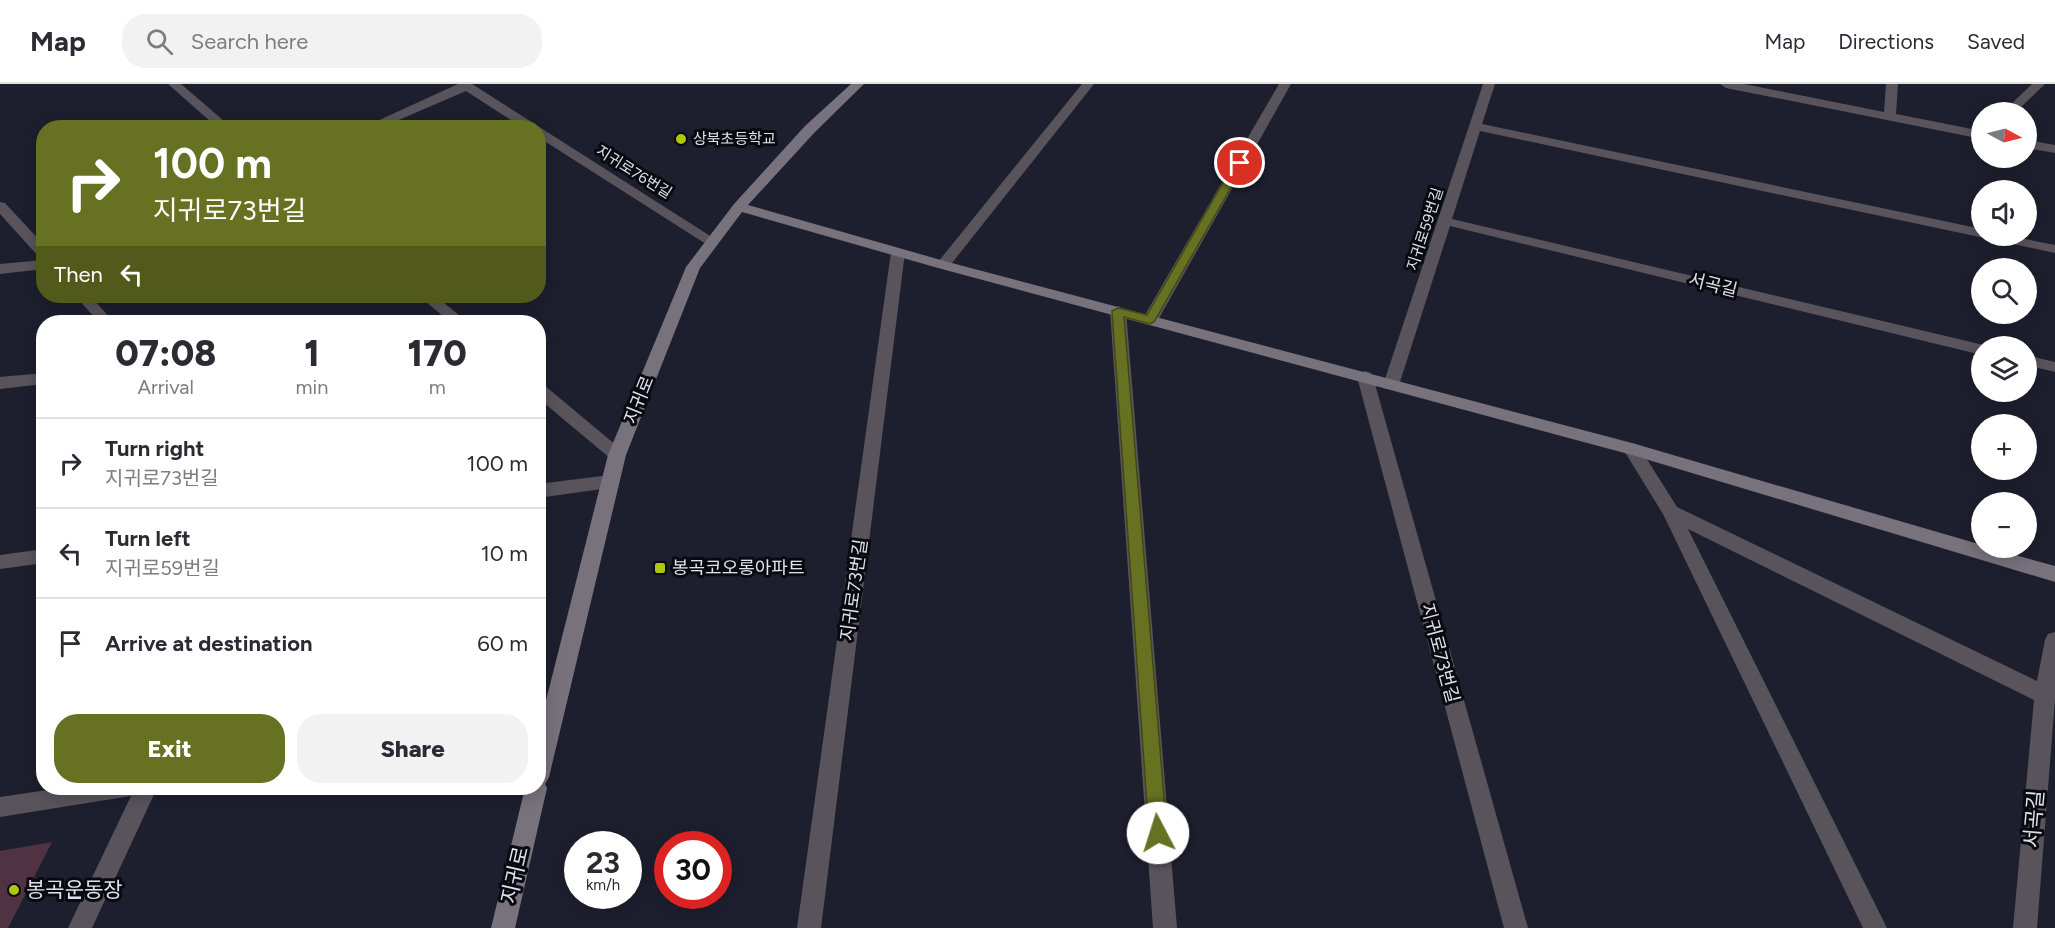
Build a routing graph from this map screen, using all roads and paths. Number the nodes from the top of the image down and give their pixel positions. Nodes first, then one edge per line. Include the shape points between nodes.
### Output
1 (174, 84) edge
2 (858, 84) edge
3 (1088, 84) edge
4 (1285, 84) edge
5 (1489, 84) edge
6 (1726, 84) edge
7 (1892, 84) edge
8 (2039, 84) edge
9 (466, 85) edge
10 (2020, 102) edge
11 (1890, 116) junction
12 (217, 120) edge
13 (386, 120) edge
14 (521, 120) edge
15 (1475, 126) junction
16 (1971, 133) edge
17 (546, 136) edge
18 (2037, 146) edge
19 (2055, 149) edge
20 (0, 206) edge
21 (739, 207) junction
22 (1445, 220) junction
23 (1971, 231) edge
24 (711, 240) junction
25 (36, 245) edge
26 (2037, 245) edge
27 (2055, 249) edge
28 (898, 252) junction
29 (36, 265) edge
30 (943, 266) junction
31 (0, 269) edge
32 (89, 303) edge
33 (436, 303) edge
34 (1118, 311) junction
35 (100, 315) edge
36 (450, 315) edge
37 (1150, 320) junction
38 (1971, 347) edge
39 (2037, 363) edge
40 (2055, 367) edge
41 (1365, 377) junction
42 (36, 379) edge
43 (0, 383) edge
44 (1391, 385) junction
45 (546, 396) edge
46 (1632, 449) junction
47 (617, 455) junction
48 (610, 482) junction
49 (546, 490) edge
50 (1671, 512) junction
51 (36, 557) edge
52 (0, 562) edge
53 (2055, 574) edge
54 (2055, 640) edge
55 (2045, 695) junction
56 (546, 744) edge
57 (79, 795) edge
58 (143, 795) edge
59 (534, 795) edge
60 (0, 807) edge
61 (80, 928) edge
62 (503, 928) edge
63 (809, 928) edge
64 (1165, 928) edge
65 (1516, 928) edge
66 (1875, 928) edge
67 (2025, 928) edge

1 - 12 street
2 - 21 street, 지귀로 via 810,129
3 - 30 street
4 - 37 street
5 - 15 street, 지귀로59번길
6 - 11 street
7 - 11 street
8 - 10 street
9 - 13 street
9 - 14 street
11 - 16 street
15 - 22 street, 지귀로59번길
15 - 23 street
17 - 24 street, 지귀로76번길
18 - 19 street
20 - 25 street
21 - 24 street, 지귀로
21 - 28 street
22 - 38 street, 서곡길
22 - 44 street, 지귀로59번길
24 - 47 street, 지귀로 via 693,267
26 - 27 street
28 - 30 street
28 - 63 street, 지귀로73번길
29 - 31 street
30 - 34 street
32 - 35 street
33 - 36 street
34 - 37 street
34 - 64 street
37 - 41 street
39 - 40 street
41 - 44 street
41 - 65 street, 지귀로73번길
42 - 43 street
44 - 46 street
45 - 47 street
46 - 50 street
46 - 53 street
47 - 48 street, 지귀로
48 - 49 street
48 - 56 street, 지귀로
50 - 55 street
50 - 66 street
51 - 52 street
54 - 55 street, 서곡길
55 - 67 street, 서곡길
57 - 60 street
58 - 61 street
59 - 62 street, 지귀로

